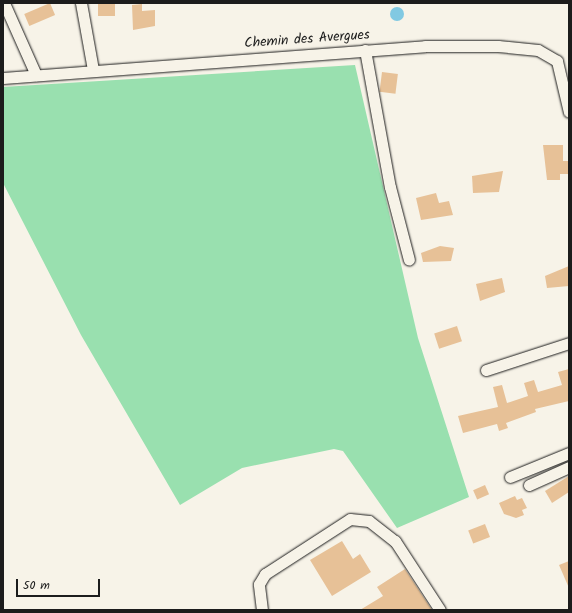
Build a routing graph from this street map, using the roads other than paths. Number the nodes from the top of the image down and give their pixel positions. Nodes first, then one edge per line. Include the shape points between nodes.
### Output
1 (4, 3) edge
2 (81, 3) edge
3 (364, 50) junction
4 (93, 70) junction
5 (36, 75) junction
6 (3, 78) edge
7 (569, 112) edge
8 (409, 260) dead end
9 (569, 344) edge
10 (486, 370) dead end
11 (569, 453) edge
12 (569, 467) edge
13 (510, 477) dead end
14 (529, 484) dead end
15 (262, 610) edge
16 (440, 610) edge

1 - 5 street
2 - 4 street
3 - 4 street, Chemin des Avergues
3 - 7 street, Chemin des Avergues via 425,46 538,50 557,61
3 - 8 street via 390,187
4 - 5 street, Chemin des Avergues
5 - 6 street, Chemin des Avergues
9 - 10 street
11 - 13 street
12 - 14 street
15 - 16 street via 259,584 265,574 350,519 369,521 395,541

